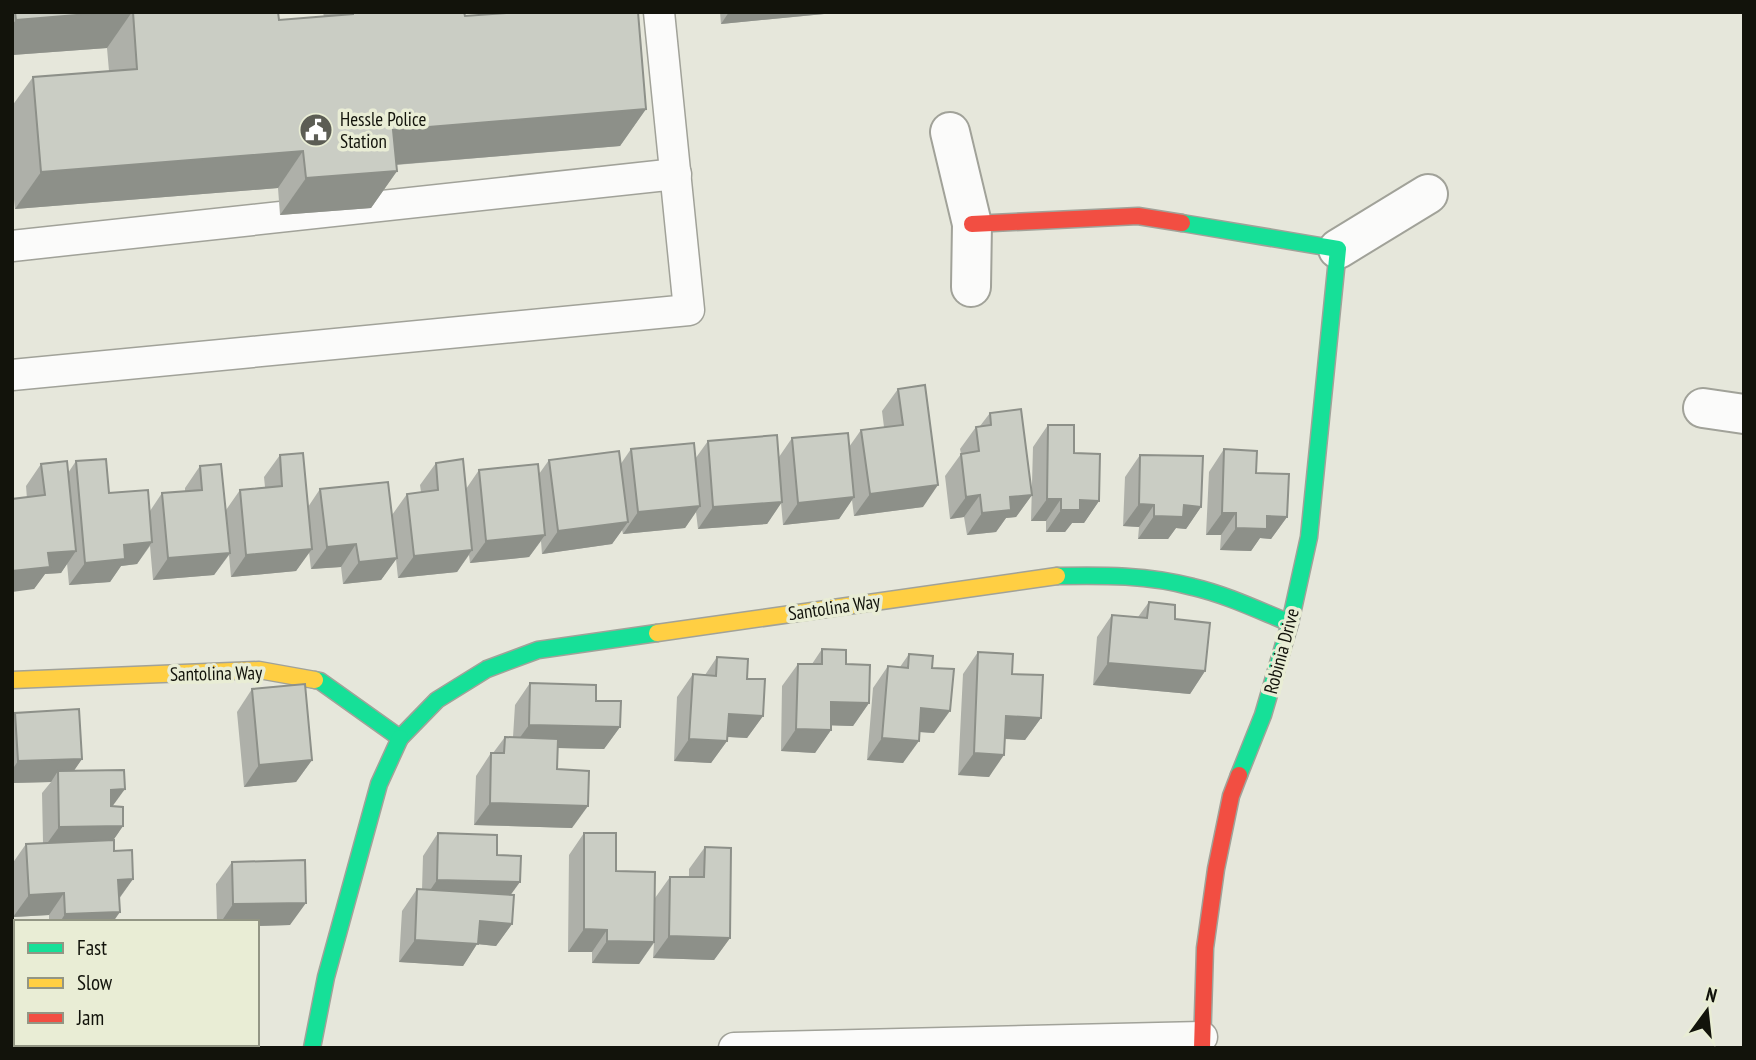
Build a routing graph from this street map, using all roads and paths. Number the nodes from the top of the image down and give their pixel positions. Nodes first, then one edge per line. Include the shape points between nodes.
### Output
1 (659, 12) edge
2 (950, 132) dead end
3 (676, 174) junction
4 (1428, 194) dead end
5 (972, 224) junction
6 (12, 246) edge
7 (1338, 249) junction
8 (971, 287) dead end
9 (12, 375) edge
10 (1703, 408) dead end
11 (1744, 414) edge
12 (1290, 624) junction
13 (12, 680) edge
14 (400, 738) junction
15 (1202, 1042) edge
16 (313, 1048) edge
17 (734, 1048) edge

1 - 3 lane
2 - 5 street
3 - 6 lane
3 - 9 lane via 689,310
4 - 7 street
5 - 7 street via 1138,216
5 - 8 street
7 - 12 street, Robinia Drive via 1309,537
10 - 11 street
12 - 14 street, Santolina Way via 1235,600 1178,583 1114,575 1052,576 538,650 487,669 437,700
12 - 15 street, Robinia Drive via 1263,715 1231,796 1205,948
13 - 14 street, Santolina Way via 259,670 320,681
14 - 16 street, Santolina Way via 379,784 326,977
15 - 17 lane

